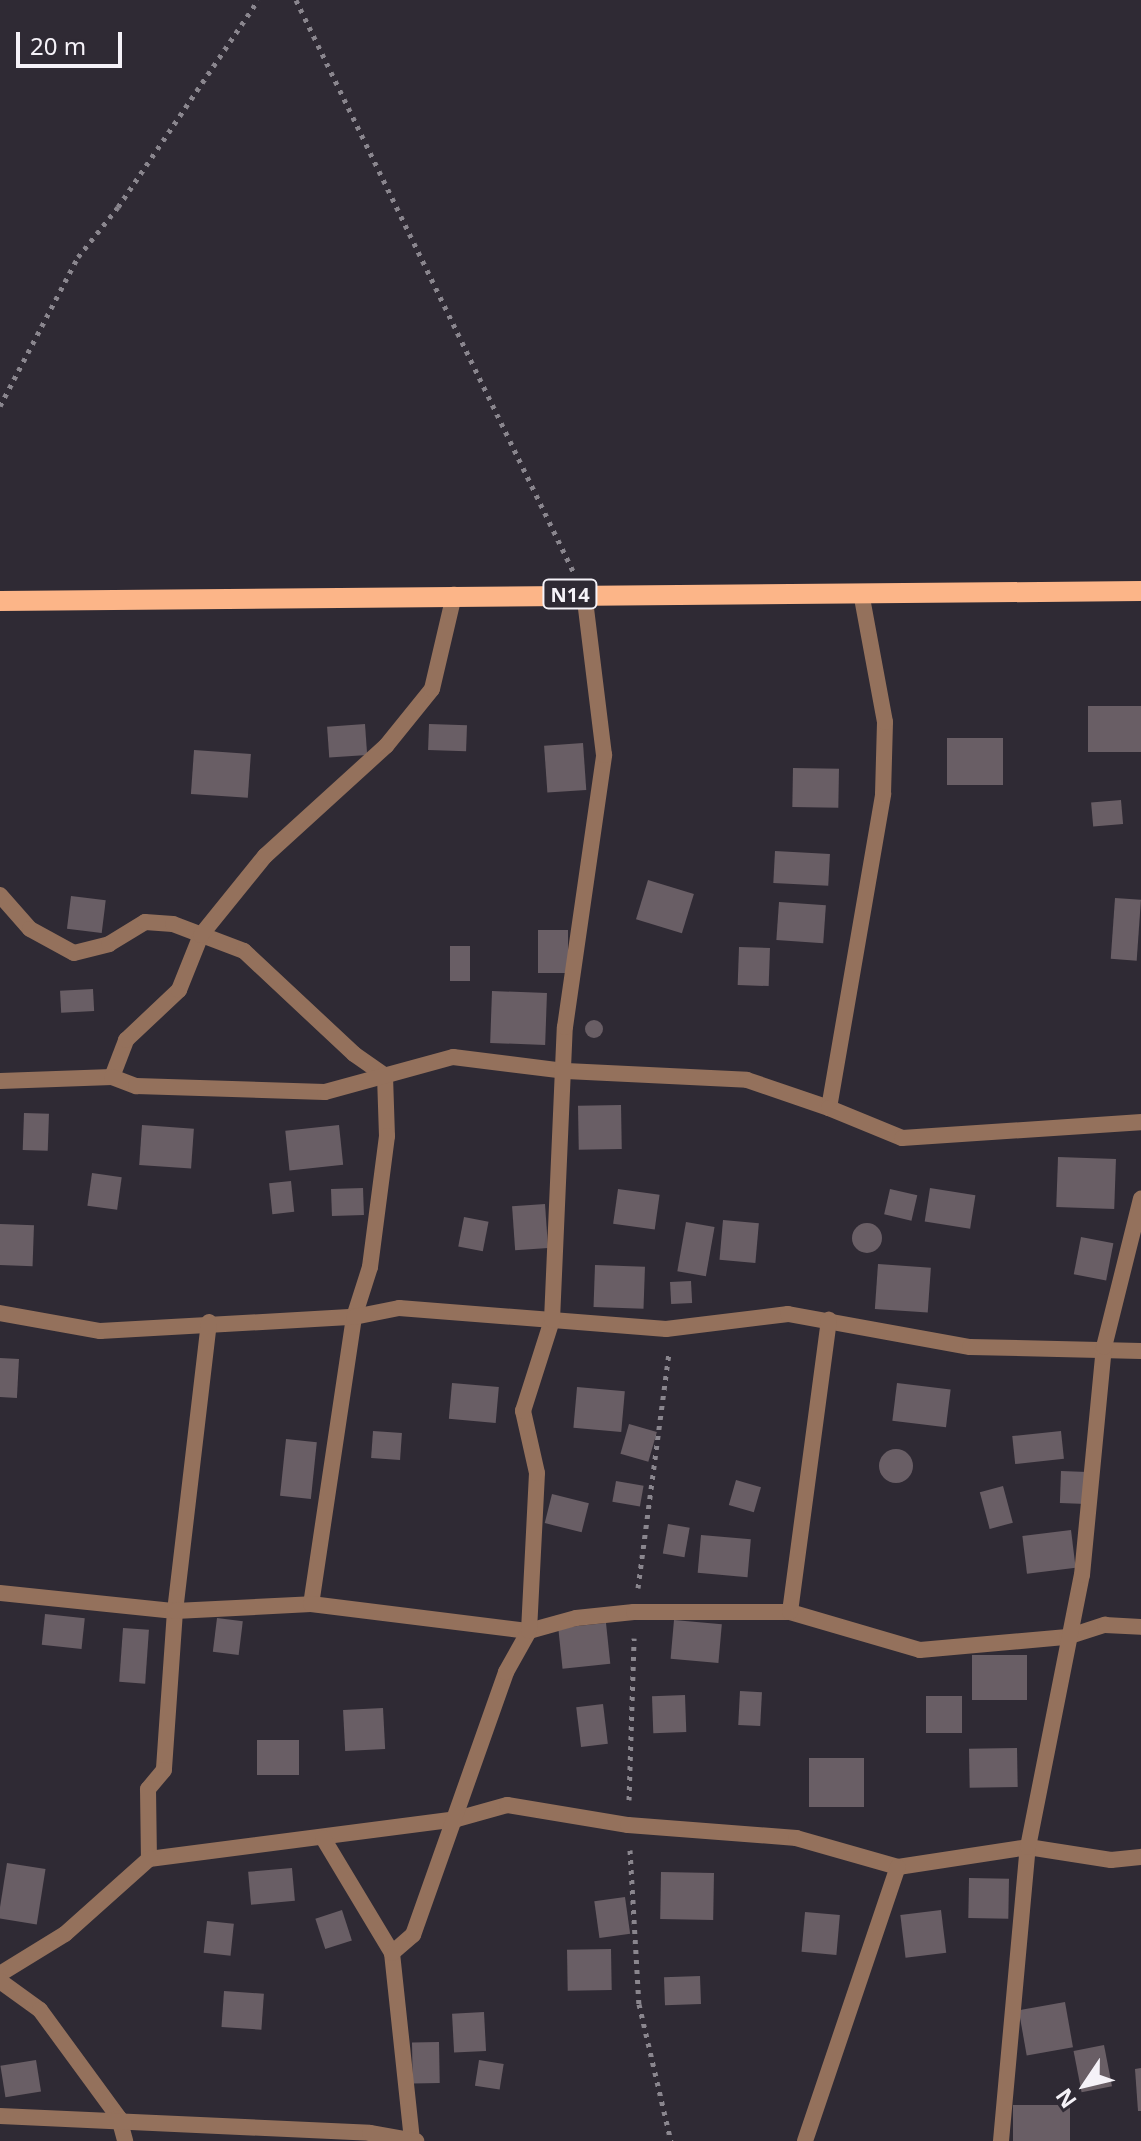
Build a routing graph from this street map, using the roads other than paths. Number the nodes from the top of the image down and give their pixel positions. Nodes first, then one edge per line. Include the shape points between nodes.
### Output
1 (1141, 591) edge
2 (861, 592) junction
3 (584, 593) junction
4 (454, 595) junction
5 (0, 601) edge
6 (0, 895) edge
7 (201, 935) junction
8 (566, 1071) junction
9 (385, 1076) junction
10 (112, 1077) junction
11 (0, 1081) edge
12 (829, 1108) junction
13 (1141, 1122) edge
14 (1141, 1199) edge
15 (0, 1313) edge
16 (354, 1317) junction
17 (552, 1320) junction
18 (829, 1320) junction
19 (209, 1322) junction
20 (1104, 1347) junction
21 (1141, 1351) edge
22 (0, 1593) edge
23 (311, 1604) junction
24 (175, 1611) junction
25 (790, 1612) junction
26 (1141, 1627) edge
27 (529, 1631) junction
28 (1067, 1637) junction
29 (457, 1819) junction
30 (323, 1838) junction
31 (1028, 1847) junction
32 (1141, 1857) edge
33 (149, 1859) junction
34 (898, 1867) junction
35 (392, 1953) junction
36 (0, 1974) edge
37 (0, 1981) edge
38 (0, 2116) edge
39 (119, 2118) junction
40 (369, 2137) edge
41 (125, 2141) edge
42 (414, 2141) edge
43 (805, 2141) edge
44 (1001, 2141) edge

1 - 2 main road, N14
2 - 3 main road, N14
2 - 12 street via 885,722 883,794
3 - 4 main road, N14
3 - 8 street via 604,755 565,1027
4 - 5 main road, N14
4 - 7 street via 432,689 386,746 265,856
6 - 7 street via 30,929 74,953 109,944 145,922
7 - 9 street via 244,951 354,1054
7 - 10 street via 179,990 126,1040
8 - 9 street via 453,1057
8 - 12 street via 747,1080
8 - 17 street
9 - 10 street via 325,1092 136,1086
9 - 16 street via 387,1136 370,1267
10 - 11 street
12 - 13 street via 902,1138
14 - 20 street
15 - 19 street via 100,1331
16 - 17 street via 399,1308
16 - 19 street
16 - 23 street
17 - 18 street via 666,1329 788,1314
17 - 27 street via 523,1411 537,1473
18 - 20 street via 970,1347 1024,1352
18 - 25 street
19 - 24 street
20 - 21 street
20 - 28 street via 1082,1575
22 - 24 street
23 - 24 street
23 - 27 street
24 - 33 street via 164,1770 148,1789
25 - 27 street via 634,1612 576,1618
25 - 28 street via 920,1650
26 - 28 street via 1105,1625
27 - 29 street via 506,1672
28 - 31 street
29 - 30 street
29 - 34 street via 507,1805 628,1825 796,1838
29 - 35 street via 413,1935
30 - 33 street
30 - 35 street
31 - 32 street via 1111,1860
31 - 34 street
31 - 44 street
33 - 36 street via 65,1934
34 - 43 street
35 - 42 street
37 - 39 street via 40,2010
38 - 39 street
39 - 40 street
39 - 41 street
40 - 42 street

